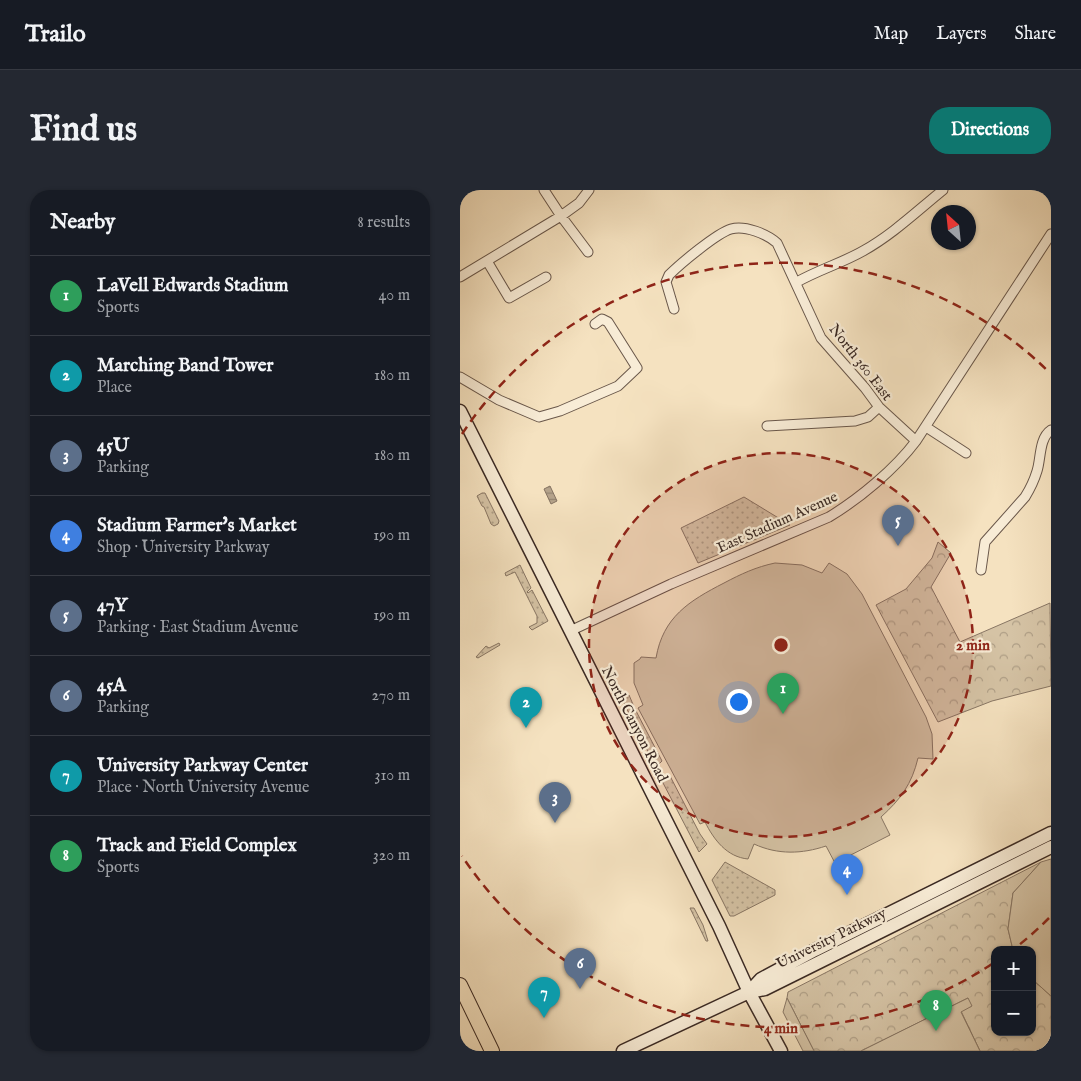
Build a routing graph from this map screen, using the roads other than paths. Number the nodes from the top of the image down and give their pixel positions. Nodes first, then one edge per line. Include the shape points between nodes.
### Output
1 (544, 190) edge
2 (589, 190) edge
3 (943, 190) edge
4 (561, 216) junction
5 (1051, 234) edge
6 (588, 252) dead end
7 (487, 261) junction
8 (460, 277) edge
9 (546, 277) dead end
10 (797, 282) junction
11 (674, 309) dead end
12 (594, 324) dead end
13 (460, 377) edge
14 (878, 408) junction
15 (460, 411) edge
16 (767, 426) dead end
17 (926, 427) junction
18 (1051, 430) edge
19 (916, 441) junction
20 (966, 453) dead end
21 (981, 570) dead end
22 (570, 631) junction
23 (1051, 833) edge
24 (1051, 847) edge
25 (460, 985) edge
26 (749, 992) junction
27 (492, 1051) edge
28 (623, 1051) edge
29 (781, 1051) edge

1 - 4 street
2 - 4 street
3 - 10 street via 875,244
4 - 6 street
4 - 7 street
5 - 17 street, East Stadium Avenue
7 - 8 street
7 - 9 street via 509,298
10 - 11 street, North 360 East via 770,236 740,228 724,232 669,275 666,282
10 - 14 street, North 360 East via 822,338
12 - 13 street via 602,320 608,322 637,368 618,386 567,408 539,416 499,400
14 - 16 street via 868,417 855,421
14 - 19 street, North 360 East
15 - 22 main road, North Canyon Road
17 - 19 street, East Stadium Avenue
17 - 20 street
18 - 21 street via 1043,441 1030,489 984,542
19 - 22 street, East Stadium Avenue via 903,457 849,505 829,517
22 - 26 main road, North Canyon Road
23 - 26 main road, University Parkway via 815,950 761,979
24 - 26 main road, University Parkway via 781,982
25 - 27 highway
26 - 28 main road, University Parkway
26 - 29 main road, North Canyon Road

